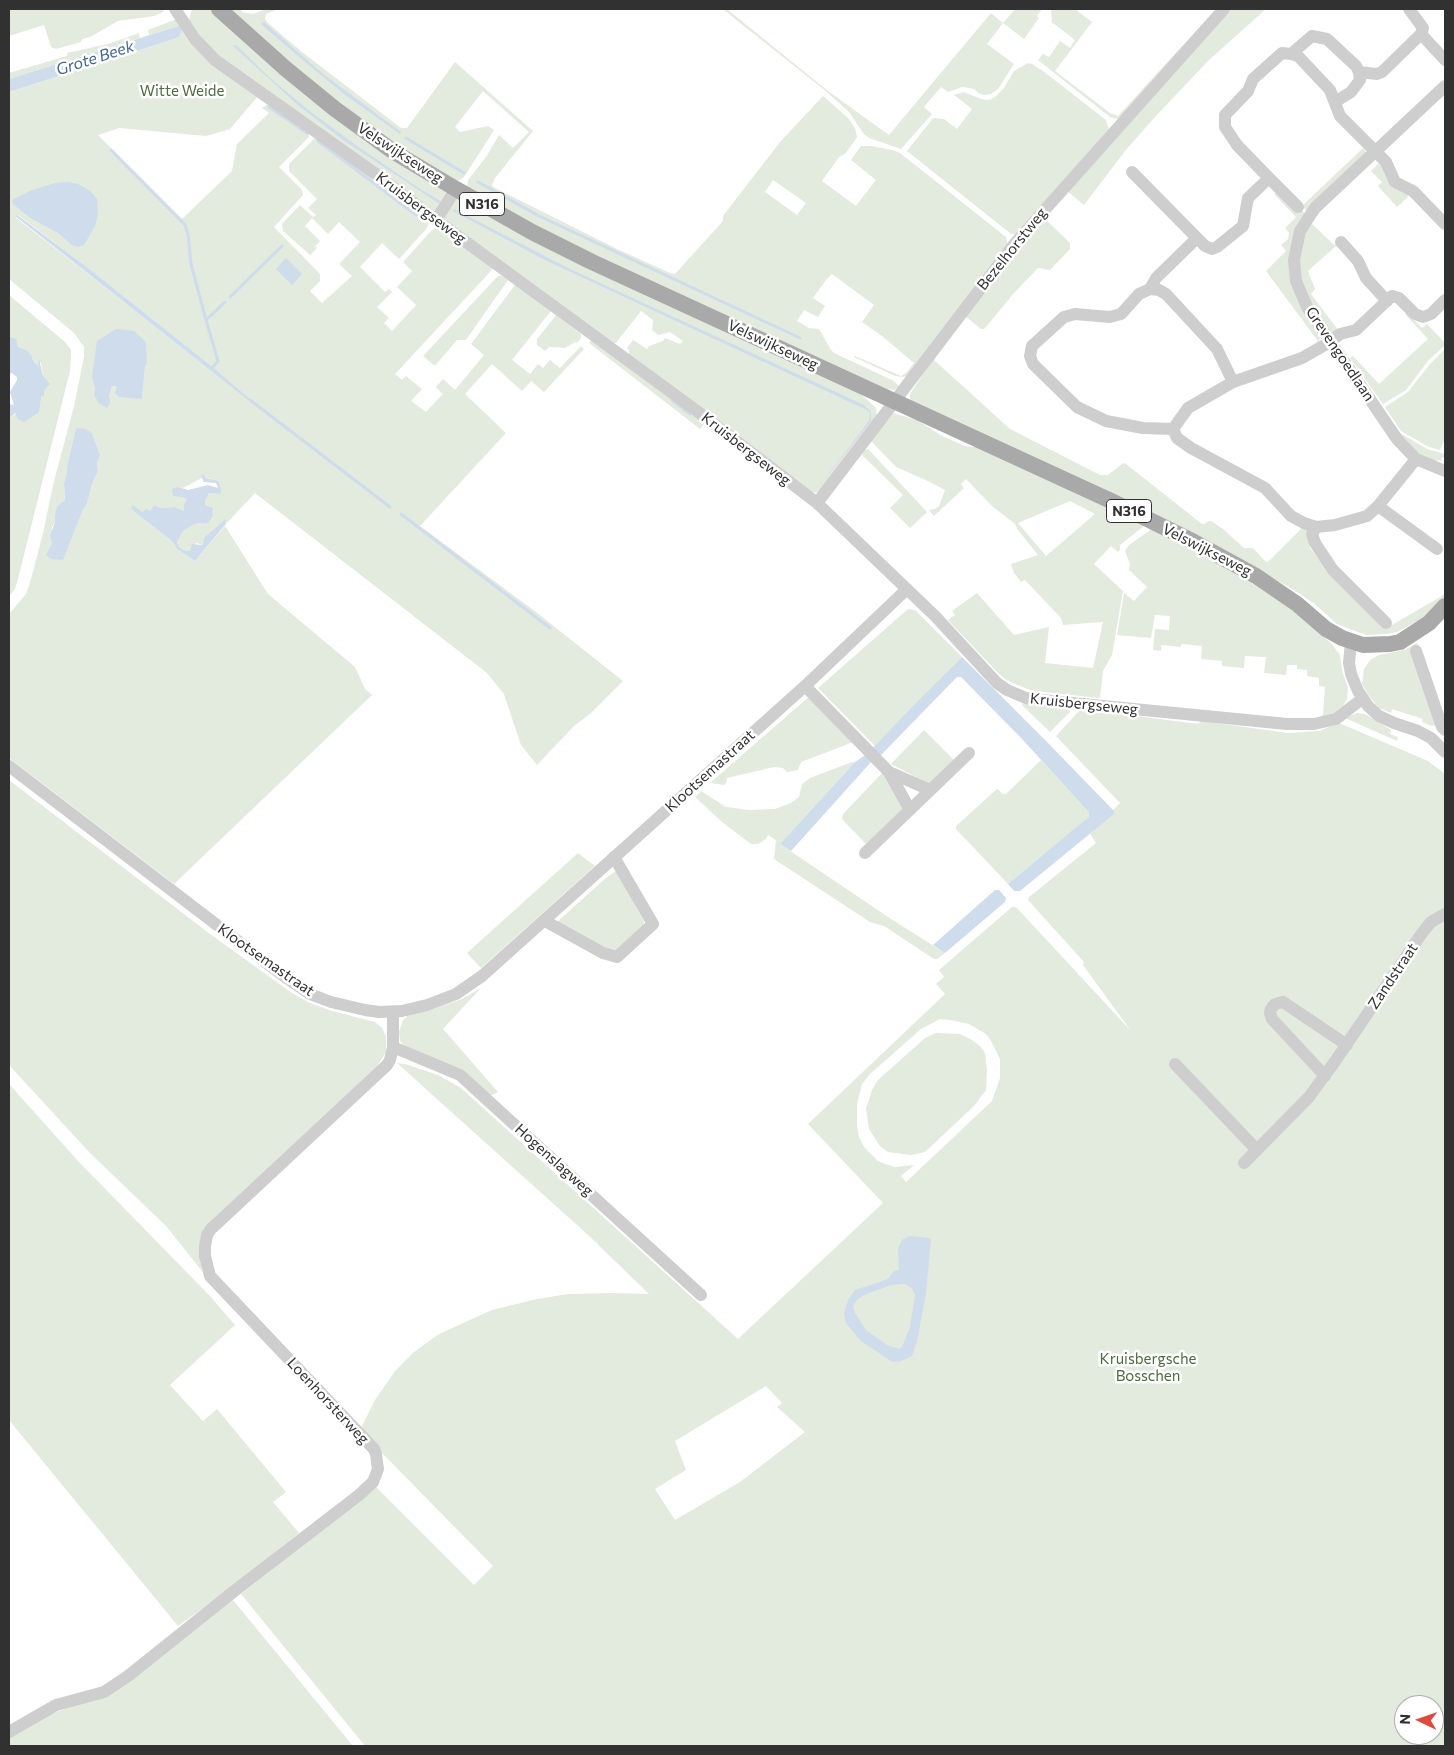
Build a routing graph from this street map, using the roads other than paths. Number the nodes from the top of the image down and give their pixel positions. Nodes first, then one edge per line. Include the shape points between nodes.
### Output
1 (219, 9) edge
2 (1224, 9) edge
3 (1409, 9) edge
4 (177, 10) edge
5 (1421, 34) junction
6 (1291, 54) junction
7 (1445, 60) edge
8 (1359, 72) junction
9 (1445, 86) edge
10 (1335, 102) junction
11 (1376, 152) junction
12 (1132, 172) dead end
13 (1269, 178) junction
14 (456, 189) junction
15 (1298, 207) dead end
16 (436, 220) junction
17 (1445, 224) edge
18 (1197, 238) junction
19 (1341, 242) dead end
20 (1150, 289) junction
21 (1445, 300) edge
22 (1387, 301) junction
23 (1330, 342) junction
24 (1233, 382) junction
25 (893, 402) junction
26 (1173, 429) junction
27 (1416, 458) junction
28 (1445, 471) edge
29 (817, 503) junction
30 (1378, 506) junction
31 (1316, 527) junction
32 (1437, 549) dead end
33 (907, 589) junction
34 (1445, 606) edge
35 (1386, 623) dead end
36 (1351, 642) junction
37 (1416, 651) dead end
38 (805, 686) junction
39 (1362, 699) junction
40 (1445, 730) edge
41 (1443, 745) edge
42 (969, 753) dead end
43 (9, 766) edge
44 (889, 772) junction
45 (930, 790) junction
46 (910, 810) junction
47 (865, 853) dead end
48 (614, 857) junction
49 (1445, 914) edge
50 (546, 920) junction
51 (393, 1012) junction
52 (1347, 1045) junction
53 (393, 1047) junction
54 (1176, 1064) dead end
55 (1325, 1076) junction
56 (1257, 1150) junction
57 (1244, 1163) dead end
58 (701, 1295) dead end
59 (9, 1732) edge

1 - 14 main road, Velswijkseweg / N316 via 335,109 394,152
2 - 25 street, Bezelhorstweg via 1016,242
3 - 5 street via 1423,28
4 - 16 street, Kruisbergseweg via 195,39 215,60
5 - 7 street
5 - 8 street via 1382,72
6 - 8 street via 1312,36 1327,39
6 - 10 street via 1298,56 1330,90
6 - 13 street via 1282,53 1271,62 1225,115 1225,127 1237,145
8 - 10 street via 1360,80 1351,92
9 - 11 street, Grevengoedlaan
10 - 11 street via 1340,116
11 - 17 street via 1386,162 1396,182 1413,190
11 - 23 street, Grevengoedlaan via 1315,208 1300,231 1296,245 1294,271 1300,294
12 - 18 street
13 - 15 street
13 - 18 street via 1248,198 1243,226 1212,249
14 - 16 street
14 - 25 main road, Velswijkseweg / N316 via 592,262
16 - 29 street, Kruisbergseweg
18 - 20 street via 1156,278
19 - 22 street
20 - 24 street via 1166,294 1217,349
20 - 26 street via 1139,294 1120,314 1064,317 1032,346 1030,356 1033,364 1077,407 1106,421 1143,428
21 - 22 street via 1423,318 1399,298 1392,296
22 - 23 street via 1356,330 1340,334
23 - 24 street via 1302,358
23 - 27 street, Grevengoedlaan via 1397,439
24 - 26 street via 1188,408
25 - 29 street, Bezelhorstweg
25 - 36 main road, Velswijkseweg / N316 via 1109,500 1233,562 1274,588 1335,635
26 - 31 street via 1178,438 1191,448 1265,488 1291,516
27 - 28 street, Grevengoedlaan
27 - 30 street
29 - 33 street, Kruisbergseweg
30 - 31 street via 1355,521
30 - 32 street
31 - 35 street via 1312,534 1315,543 1333,570
33 - 38 street, Klootsemastraat
33 - 39 street, Kruisbergseweg via 997,683 1026,698 1306,724 1336,718
34 - 36 main road, N316 via 1429,623 1400,642 1376,646
36 - 39 street via 1351,674
37 - 40 street
38 - 44 street
38 - 48 street, Klootsemastraat
39 - 41 street via 1379,716
42 - 45 street
43 - 51 street, Klootsemastraat via 310,994 357,1008
44 - 45 street
44 - 46 street
45 - 46 street
46 - 47 street
48 - 50 street, Klootsemastraat
48 - 50 street via 653,924 617,957 603,953
49 - 52 street, Zandstraat via 1431,922 1422,933
50 - 51 street, Klootsemastraat via 482,976 456,994 427,1005
51 - 53 street, Loenhorsterweg
52 - 55 street, Zandstraat
52 - 55 street via 1283,1002 1274,1004 1270,1013 1272,1019
53 - 58 street, Hogenslagweg via 460,1075
53 - 59 street, Loenhorsterweg via 387,1064 211,1228 205,1247 210,1276 374,1449 378,1469 373,1482 128,1676 104,1692 56,1705
54 - 56 street
55 - 56 street, Zandstraat
56 - 57 street, Zandstraat

